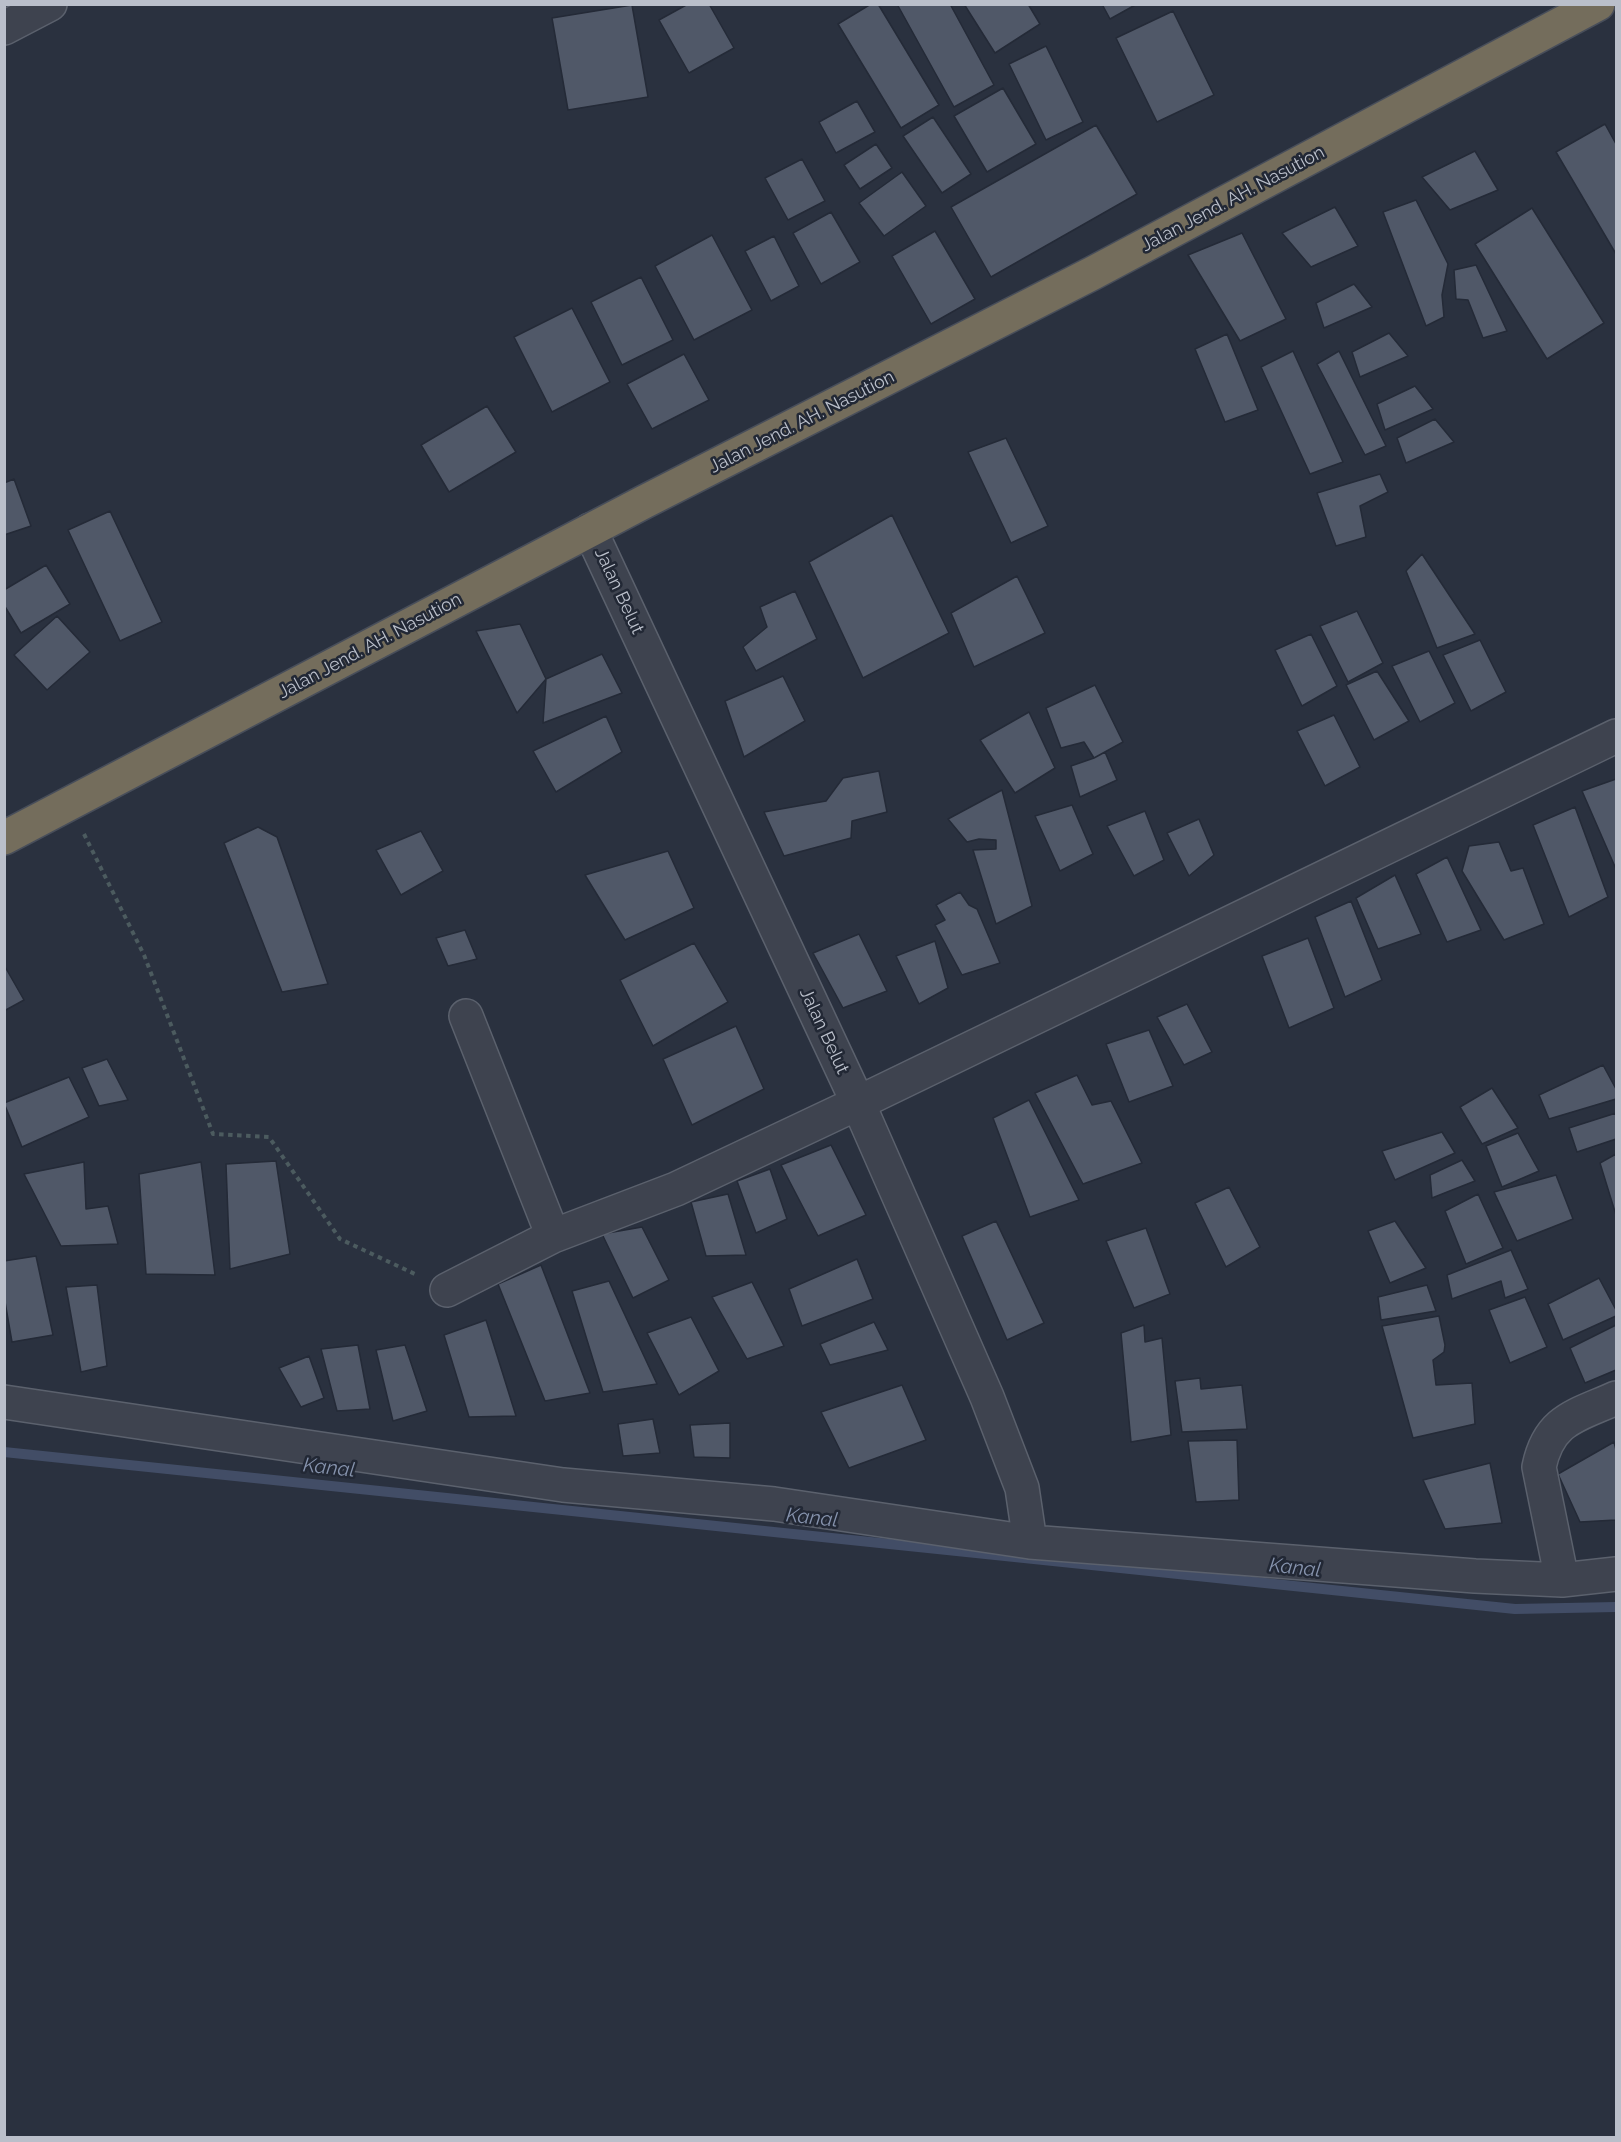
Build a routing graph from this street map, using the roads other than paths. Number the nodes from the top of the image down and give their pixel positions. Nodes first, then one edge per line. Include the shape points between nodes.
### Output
1 (50, 4) edge
2 (1598, 4) edge
3 (4, 28) edge
4 (590, 530) junction
5 (1617, 736) edge
6 (4, 838) edge
7 (466, 1016) dead end
8 (858, 1103) junction
9 (553, 1236) junction
10 (447, 1290) road end
11 (1617, 1398) edge
12 (4, 1402) edge
13 (1030, 1542) junction
14 (1617, 1574) edge
15 (1562, 1580) junction

1 - 3 street
2 - 4 highway, Jalan Jend. AH. Nasution via 1094,273
4 - 6 highway, Jalan Jend. AH. Nasution
4 - 8 street, Jalan Belut
5 - 8 street
7 - 9 street
8 - 9 street via 675,1189
8 - 13 street, Jalan Belut via 987,1397 1022,1488
9 - 10 street
11 - 15 street via 1564,1422 1543,1449 1539,1467
12 - 13 street via 563,1485 774,1504
13 - 15 street
14 - 15 street

